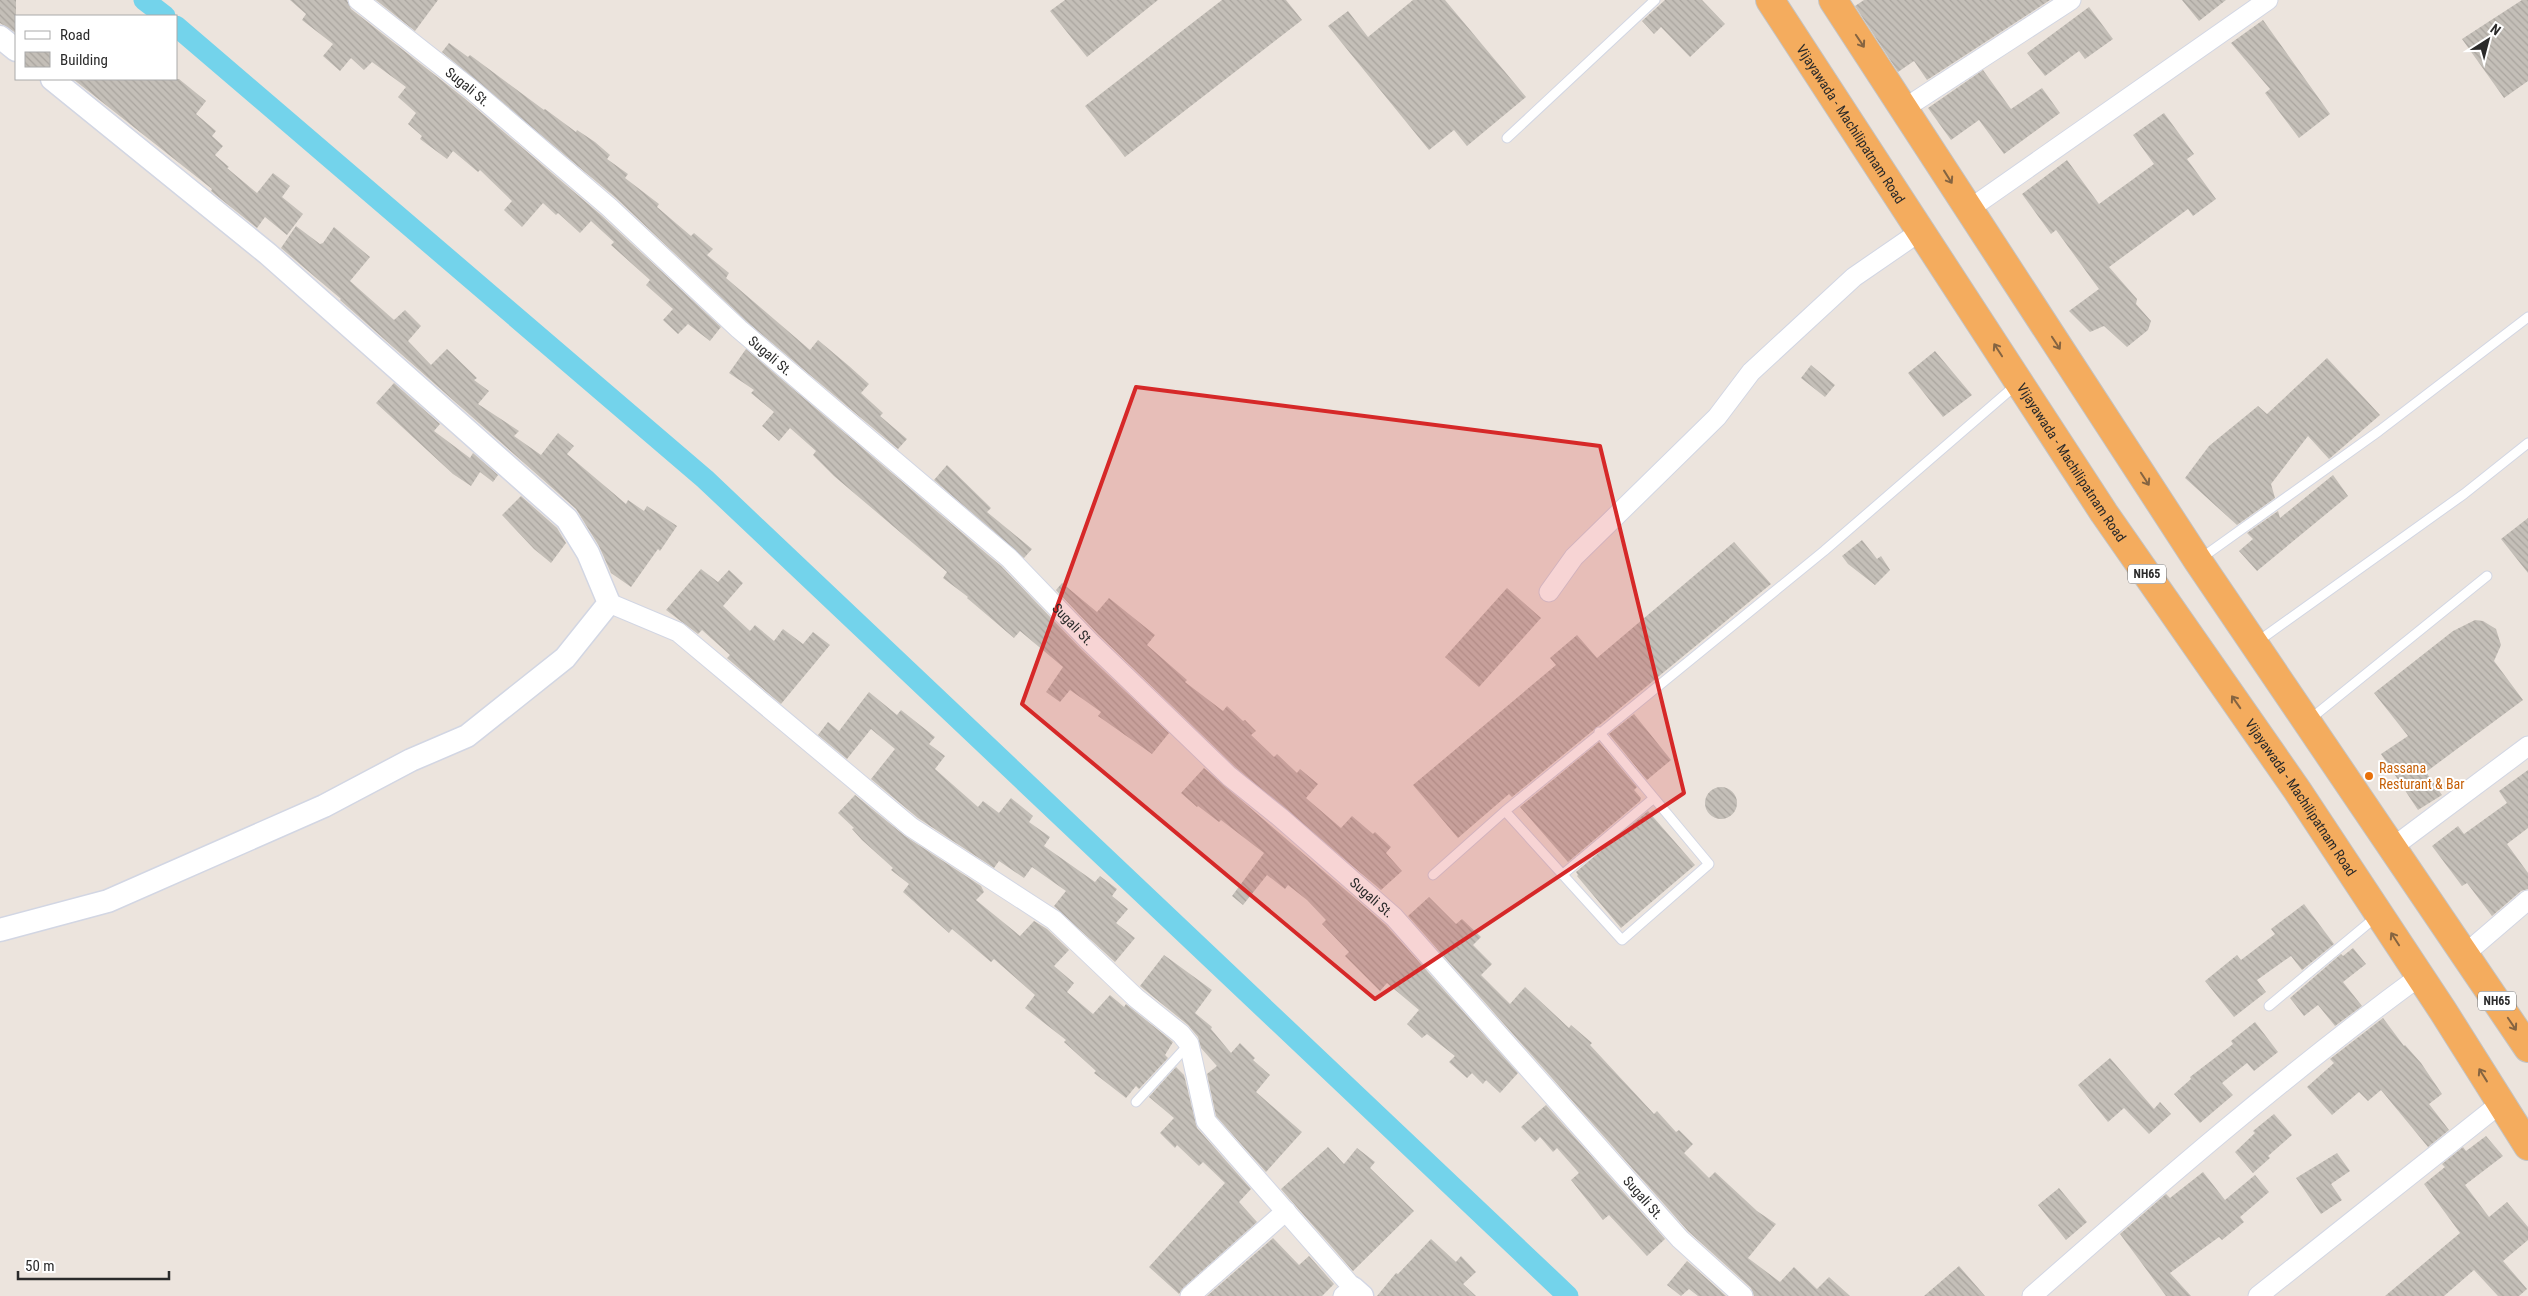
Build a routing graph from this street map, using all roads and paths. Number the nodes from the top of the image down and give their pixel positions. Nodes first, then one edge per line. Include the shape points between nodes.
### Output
1 (358, 0) edge
2 (1655, 0) edge
3 (1770, 0) edge
4 (2071, 0) edge
5 (2268, 0) edge
6 (1837, 1) edge
7 (0, 37) edge
8 (15, 49) edge
9 (53, 80) edge
10 (1905, 108) junction
11 (1506, 138) dead end
12 (1968, 210) junction
13 (1918, 227) junction
14 (2528, 317) edge
15 (2019, 383) junction
16 (2528, 443) edge
17 (2198, 561) junction
18 (2487, 576) dead end
19 (1549, 592) dead end
20 (608, 603) junction
21 (2254, 643) junction
22 (2308, 721) junction
23 (1599, 732) junction
24 (2528, 746) edge
25 (1654, 798) junction
26 (1505, 811) junction
27 (2393, 847) junction
28 (1433, 875) dead end
29 (1562, 875) junction
30 (2528, 900) edge
31 (2379, 914) junction
32 (0, 930) edge
33 (2465, 954) junction
34 (2420, 976) junction
35 (2269, 1006) dead end
36 (1189, 1044) junction
37 (2528, 1048) edge
38 (1136, 1102) dead end
39 (2501, 1103) junction
40 (2528, 1146) edge
41 (1286, 1211) junction
42 (1353, 1293) edge
43 (1190, 1296) edge
44 (1743, 1296) edge
45 (2032, 1296) edge
46 (2258, 1296) edge

1 - 44 street, Sugali St. via 471,89 610,206 739,329 1009,558 1228,776 1394,917 1680,1239
2 - 11 lane
3 - 13 highway, Vijayawada - Machilipatnam Road / NH65
4 - 10 street
5 - 12 street
6 -> 10 highway, NH65
7 - 8 street
9 - 20 street via 268,254 567,519 588,554
10 -> 12 highway, NH65
12 -> 17 highway, NH65
15 -> 13 highway, Vijayawada - Machilipatnam Road / NH65
13 - 19 street via 1915,236 1854,277 1751,372 1717,417 1574,557
14 - 17 lane via 2379,431
15 - 23 lane via 1824,551
31 -> 15 highway, Vijayawada - Machilipatnam Road / NH65 via 2297,790 2104,513
16 - 21 lane via 2464,494
17 - 21 highway, NH65
18 - 22 lane
20 - 32 street via 565,658 467,736 411,760 316,810 108,901
20 - 36 street via 678,632 911,827 1054,920
21 - 22 highway, NH65
22 - 27 highway, NH65
23 - 25 lane
23 - 26 lane
24 - 27 street
25 - 29 lane
25 - 29 lane via 1709,864 1622,940
26 - 28 lane
26 - 29 lane
27 - 33 highway, NH65
30 - 33 street
34 -> 31 highway, Vijayawada - Machilipatnam Road / NH65
31 - 35 lane
33 -> 37 highway, NH65
39 -> 34 highway, Vijayawada - Machilipatnam Road / NH65
34 - 45 street via 2332,1040
36 - 38 lane
36 - 41 street via 1206,1121
39 - 40 highway, Vijayawada - Machilipatnam Road / NH65
39 - 46 street
41 - 42 street
41 - 43 street

